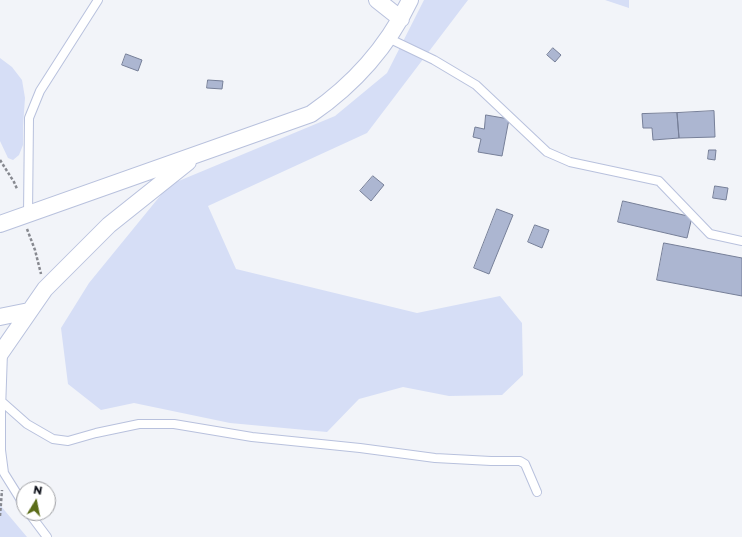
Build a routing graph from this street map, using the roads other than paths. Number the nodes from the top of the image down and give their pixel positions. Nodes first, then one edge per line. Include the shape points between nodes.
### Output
1 (98, 0) edge
2 (377, 0) edge
3 (410, 0) edge
4 (401, 19) junction
5 (388, 38) junction
6 (198, 154) junction
7 (28, 214) junction
8 (0, 224) edge
9 (742, 240) edge
10 (29, 311) junction
11 (0, 317) edge
12 (2, 351) edge
13 (1, 401) junction
14 (16, 492) edge
15 (537, 492) dead end
16 (35, 521) edge
17 (47, 537) edge

1 - 7 lane via 40,91 29,118
2 - 4 street
3 - 4 street
4 - 5 street
5 - 6 street via 357,76 311,114
5 - 9 lane via 434,60 476,86 547,152 570,162 660,181 710,234
6 - 7 street
6 - 10 street via 109,225 45,289
7 - 8 street
10 - 11 street
10 - 12 street
12 - 13 lane
13 - 14 lane via 1,450 4,473
13 - 15 lane via 27,424 53,439 68,441 139,424 174,424 252,437 409,455 520,461 525,464
16 - 17 lane

